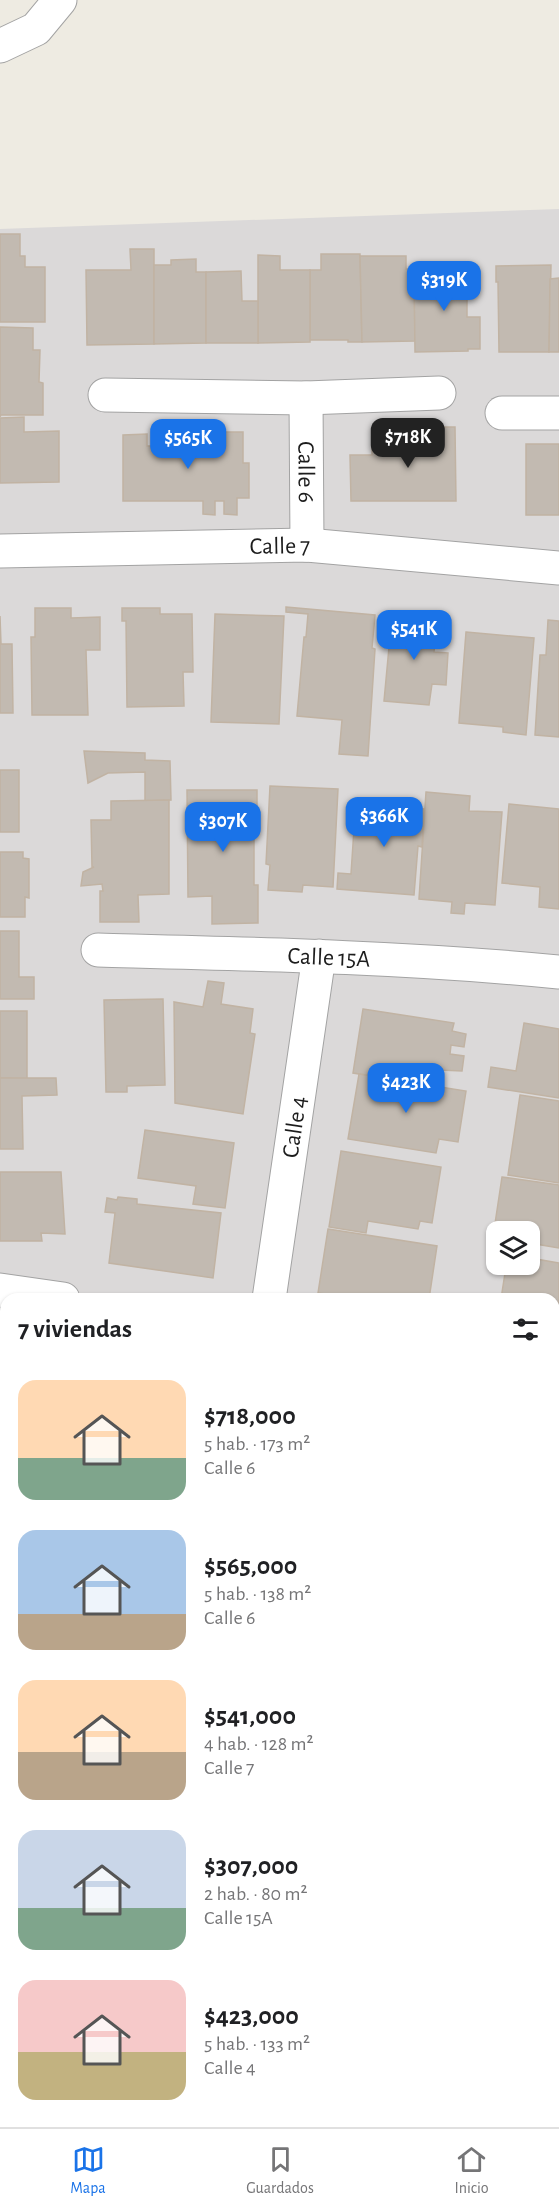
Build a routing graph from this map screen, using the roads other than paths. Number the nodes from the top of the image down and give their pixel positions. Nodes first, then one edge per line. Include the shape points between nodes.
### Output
1 (60, 0) edge
2 (0, 46) edge
3 (439, 393) dead end
4 (105, 395) dead end
5 (306, 398) junction
6 (502, 413) dead end
7 (559, 413) edge
8 (307, 545) junction
9 (0, 551) edge
10 (559, 568) edge
11 (98, 950) dead end
12 (319, 956) junction
13 (559, 972) edge
14 (0, 1290) edge
15 (21, 1293) edge
16 (270, 1293) edge

1 - 2 street via 36,29
3 - 5 street
4 - 5 street
5 - 8 street, Calle 6
6 - 7 street
8 - 9 street, Calle 7
8 - 10 street, Calle 7
11 - 12 street, Calle 15A
12 - 13 street, Calle 15A
12 - 16 street, Calle 4
14 - 15 street

